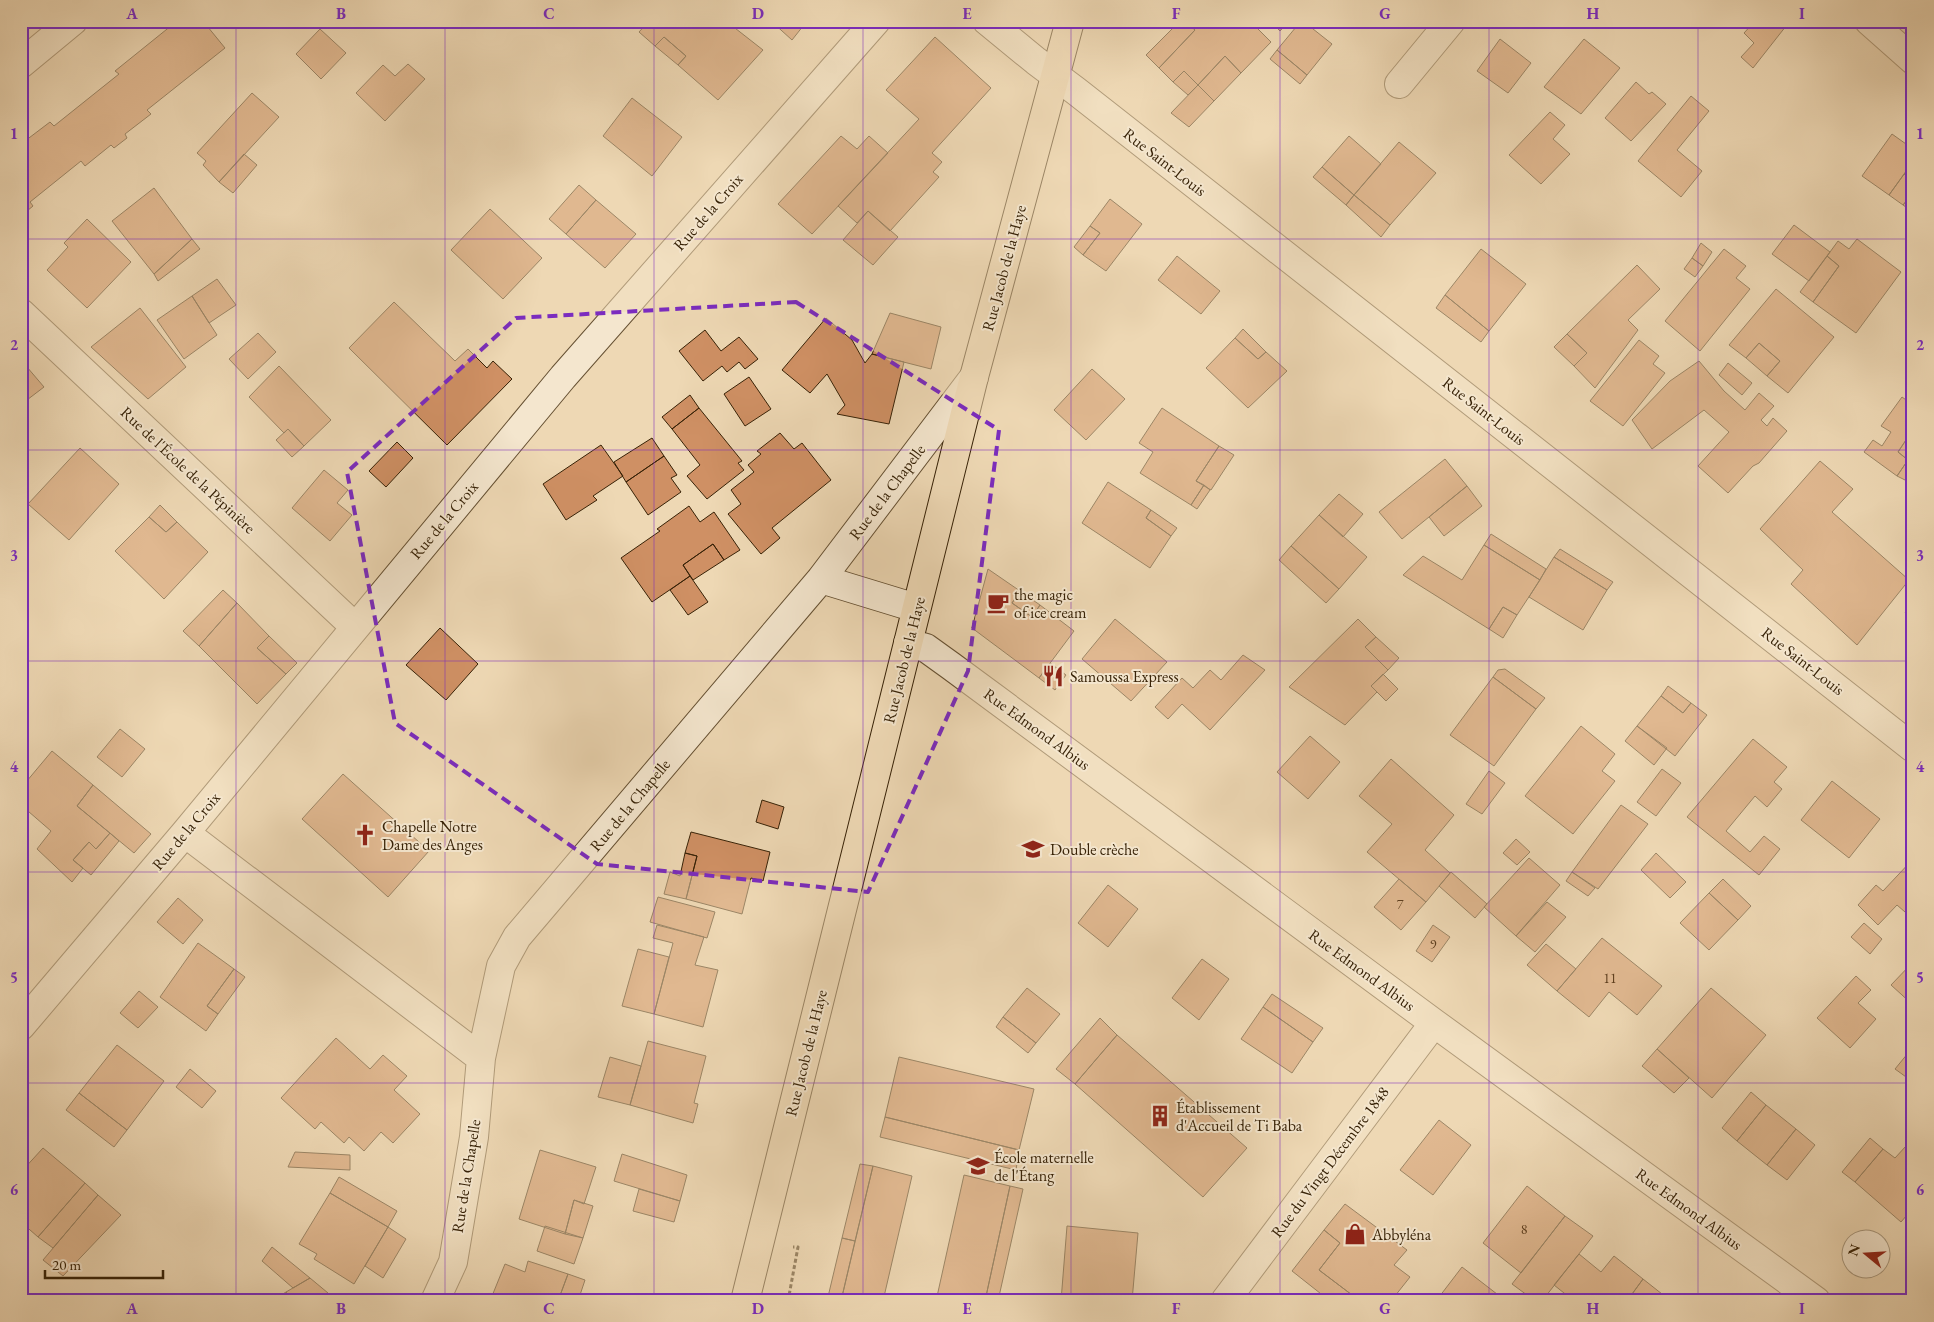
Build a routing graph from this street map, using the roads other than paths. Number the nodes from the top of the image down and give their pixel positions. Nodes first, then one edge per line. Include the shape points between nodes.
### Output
1 (73, 21) edge
2 (876, 21) edge
3 (987, 21) edge
4 (1070, 21) edge
5 (1452, 21) edge
6 (1869, 21) edge
7 (1913, 60) edge
8 (21, 64) edge
9 (1055, 75) junction
10 (1399, 84) dead end
11 (21, 313) edge
12 (974, 377) junction
13 (821, 579) junction
14 (916, 608) junction
15 (355, 627) junction
16 (908, 643) junction
17 (1913, 748) edge
18 (185, 833) junction
19 (1434, 1023) junction
20 (21, 1026) edge
21 (481, 1058) junction
22 (1228, 1300) edge
23 (435, 1301) edge
24 (745, 1301) edge
25 (1816, 1301) edge

1 - 8 street
2 - 15 street, Rue de la Croix via 563,377
3 - 9 street, Rue Saint-Louis
4 - 9 main road, Rue Jacob de la Haye
5 - 10 street
6 - 7 street
9 - 12 main road, Rue Jacob de la Haye
9 - 17 street, Rue Saint-Louis
11 - 15 street, Rue de l'École de la Pépinière
12 - 13 street, Rue de la Chapelle
12 - 14 main road, Rue Jacob de la Haye
13 - 14 street
13 - 21 street, Rue de la Chapelle via 517,937 501,966
14 - 16 main road, Rue Jacob de la Haye
15 - 18 street, Rue de la Croix
16 - 19 street, Rue Edmond Albius via 926,648 951,666
16 - 24 main road, Rue Jacob de la Haye
18 - 20 street, Rue de la Croix
18 - 21 street
19 - 22 street, Rue du Vingt Décembre 1848
19 - 25 street, Rue Edmond Albius
21 - 23 street, Rue de la Chapelle via 474,1138 453,1262

